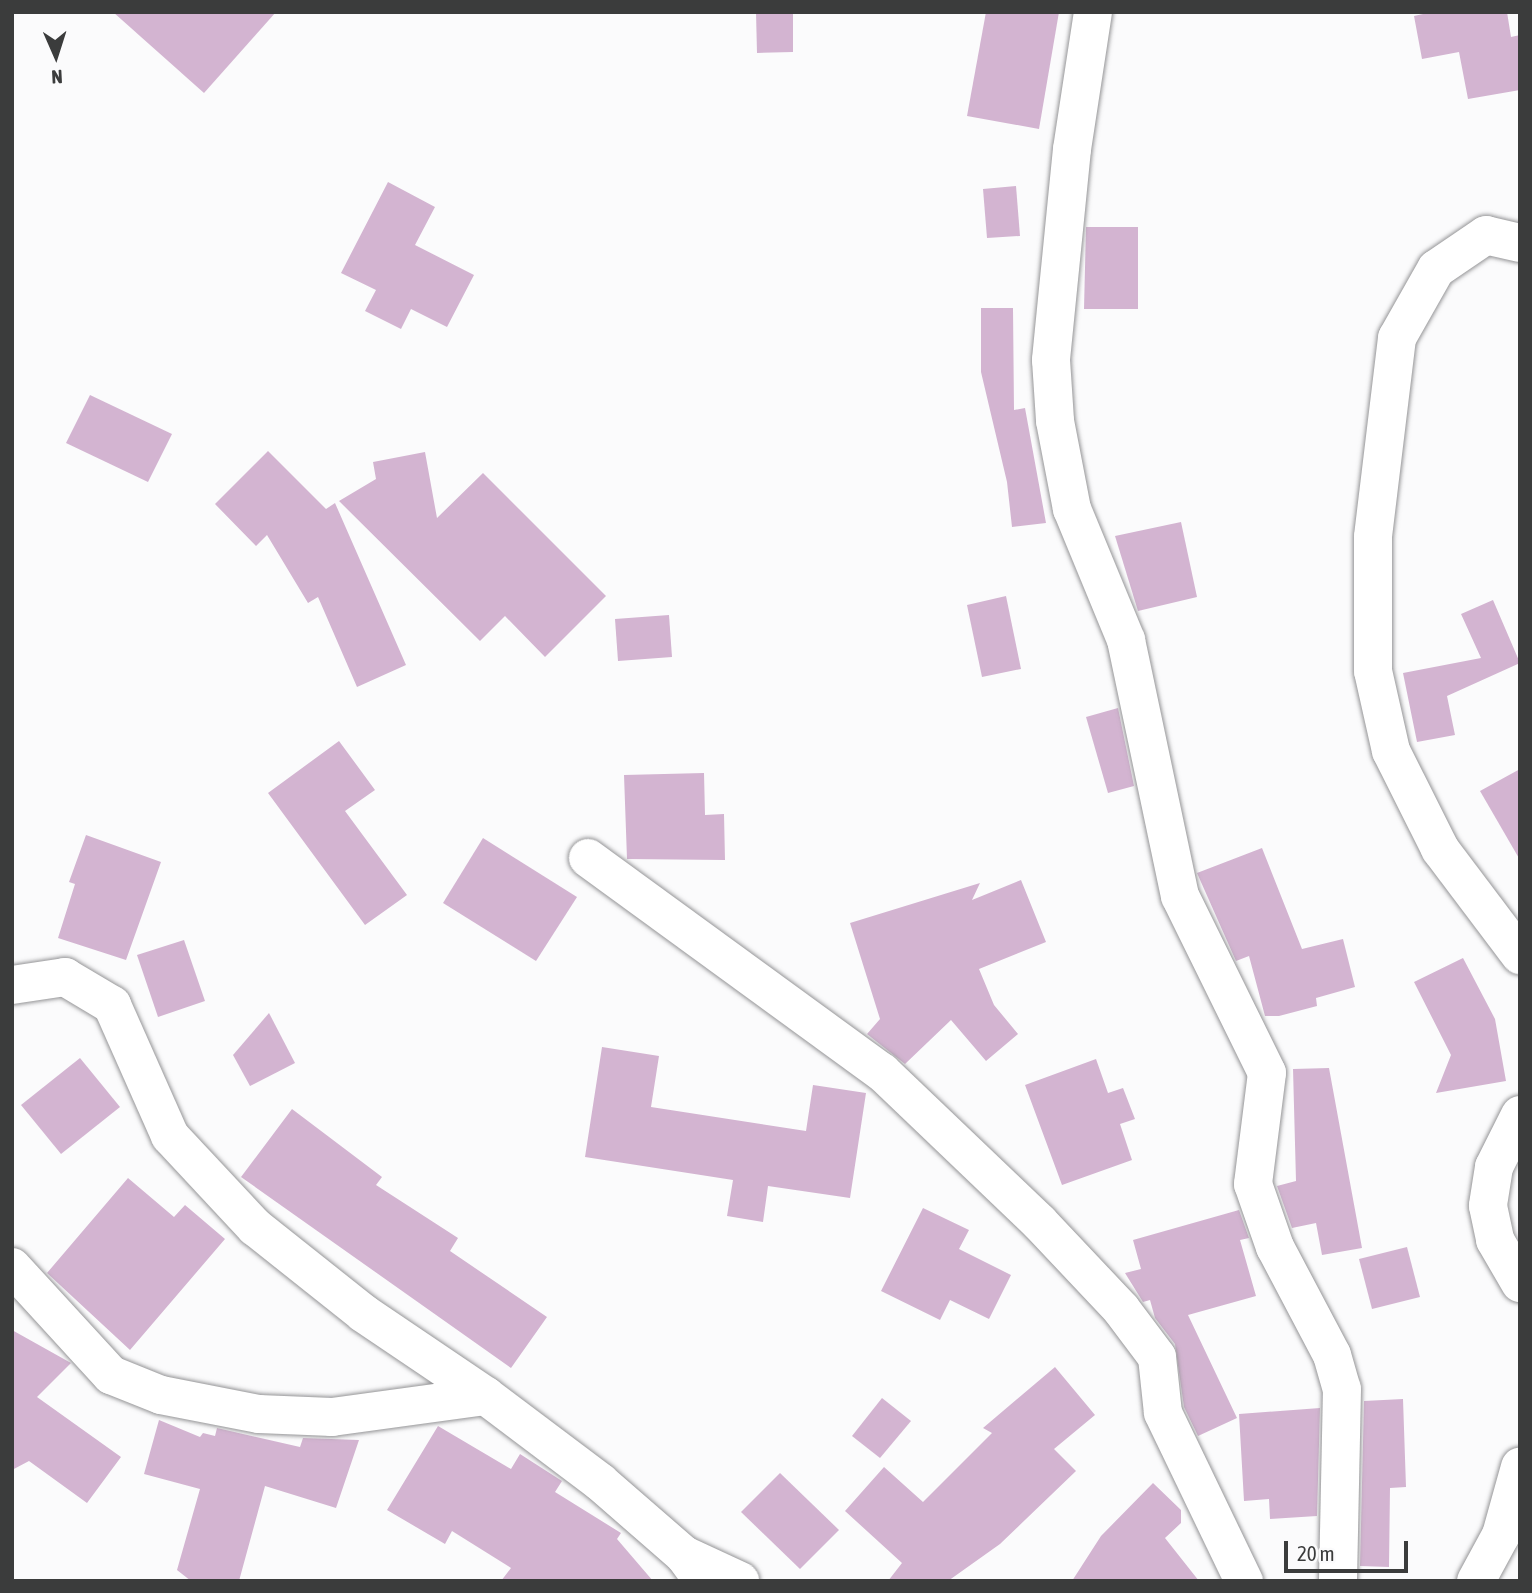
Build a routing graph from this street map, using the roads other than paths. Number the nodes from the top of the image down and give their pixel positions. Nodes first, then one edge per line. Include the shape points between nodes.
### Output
1 (1093, 12) edge
2 (1520, 217) edge
3 (1503, 239) edge
4 (588, 858) dead end
5 (1520, 955) edge
6 (12, 985) edge
7 (1520, 1115) edge
8 (12, 1267) edge
9 (1520, 1283) edge
10 (486, 1396) junction
11 (1520, 1467) edge
12 (694, 1568) edge
13 (740, 1581) edge
14 (1244, 1581) edge
15 (1338, 1581) edge
16 (1476, 1581) edge

1 - 15 main road via 1078,98 1052,348 1055,421 1072,509 1126,640 1180,896 1267,1073 1253,1184 1275,1247 1332,1355 1342,1389
2 - 3 main road
3 - 5 main road via 1436,269 1396,338 1373,537 1373,671 1391,751 1440,849
4 - 14 main road via 881,1072 1040,1222 1121,1309 1157,1357 1163,1413
6 - 10 main road via 65,977 112,1004 170,1136 206,1178 255,1227 363,1313
7 - 9 main road via 1494,1167 1488,1206 1495,1240
8 - 10 main road via 111,1376 161,1395 259,1414 332,1417
10 - 12 main road via 600,1482
11 - 16 main road via 1501,1535
12 - 13 main road

